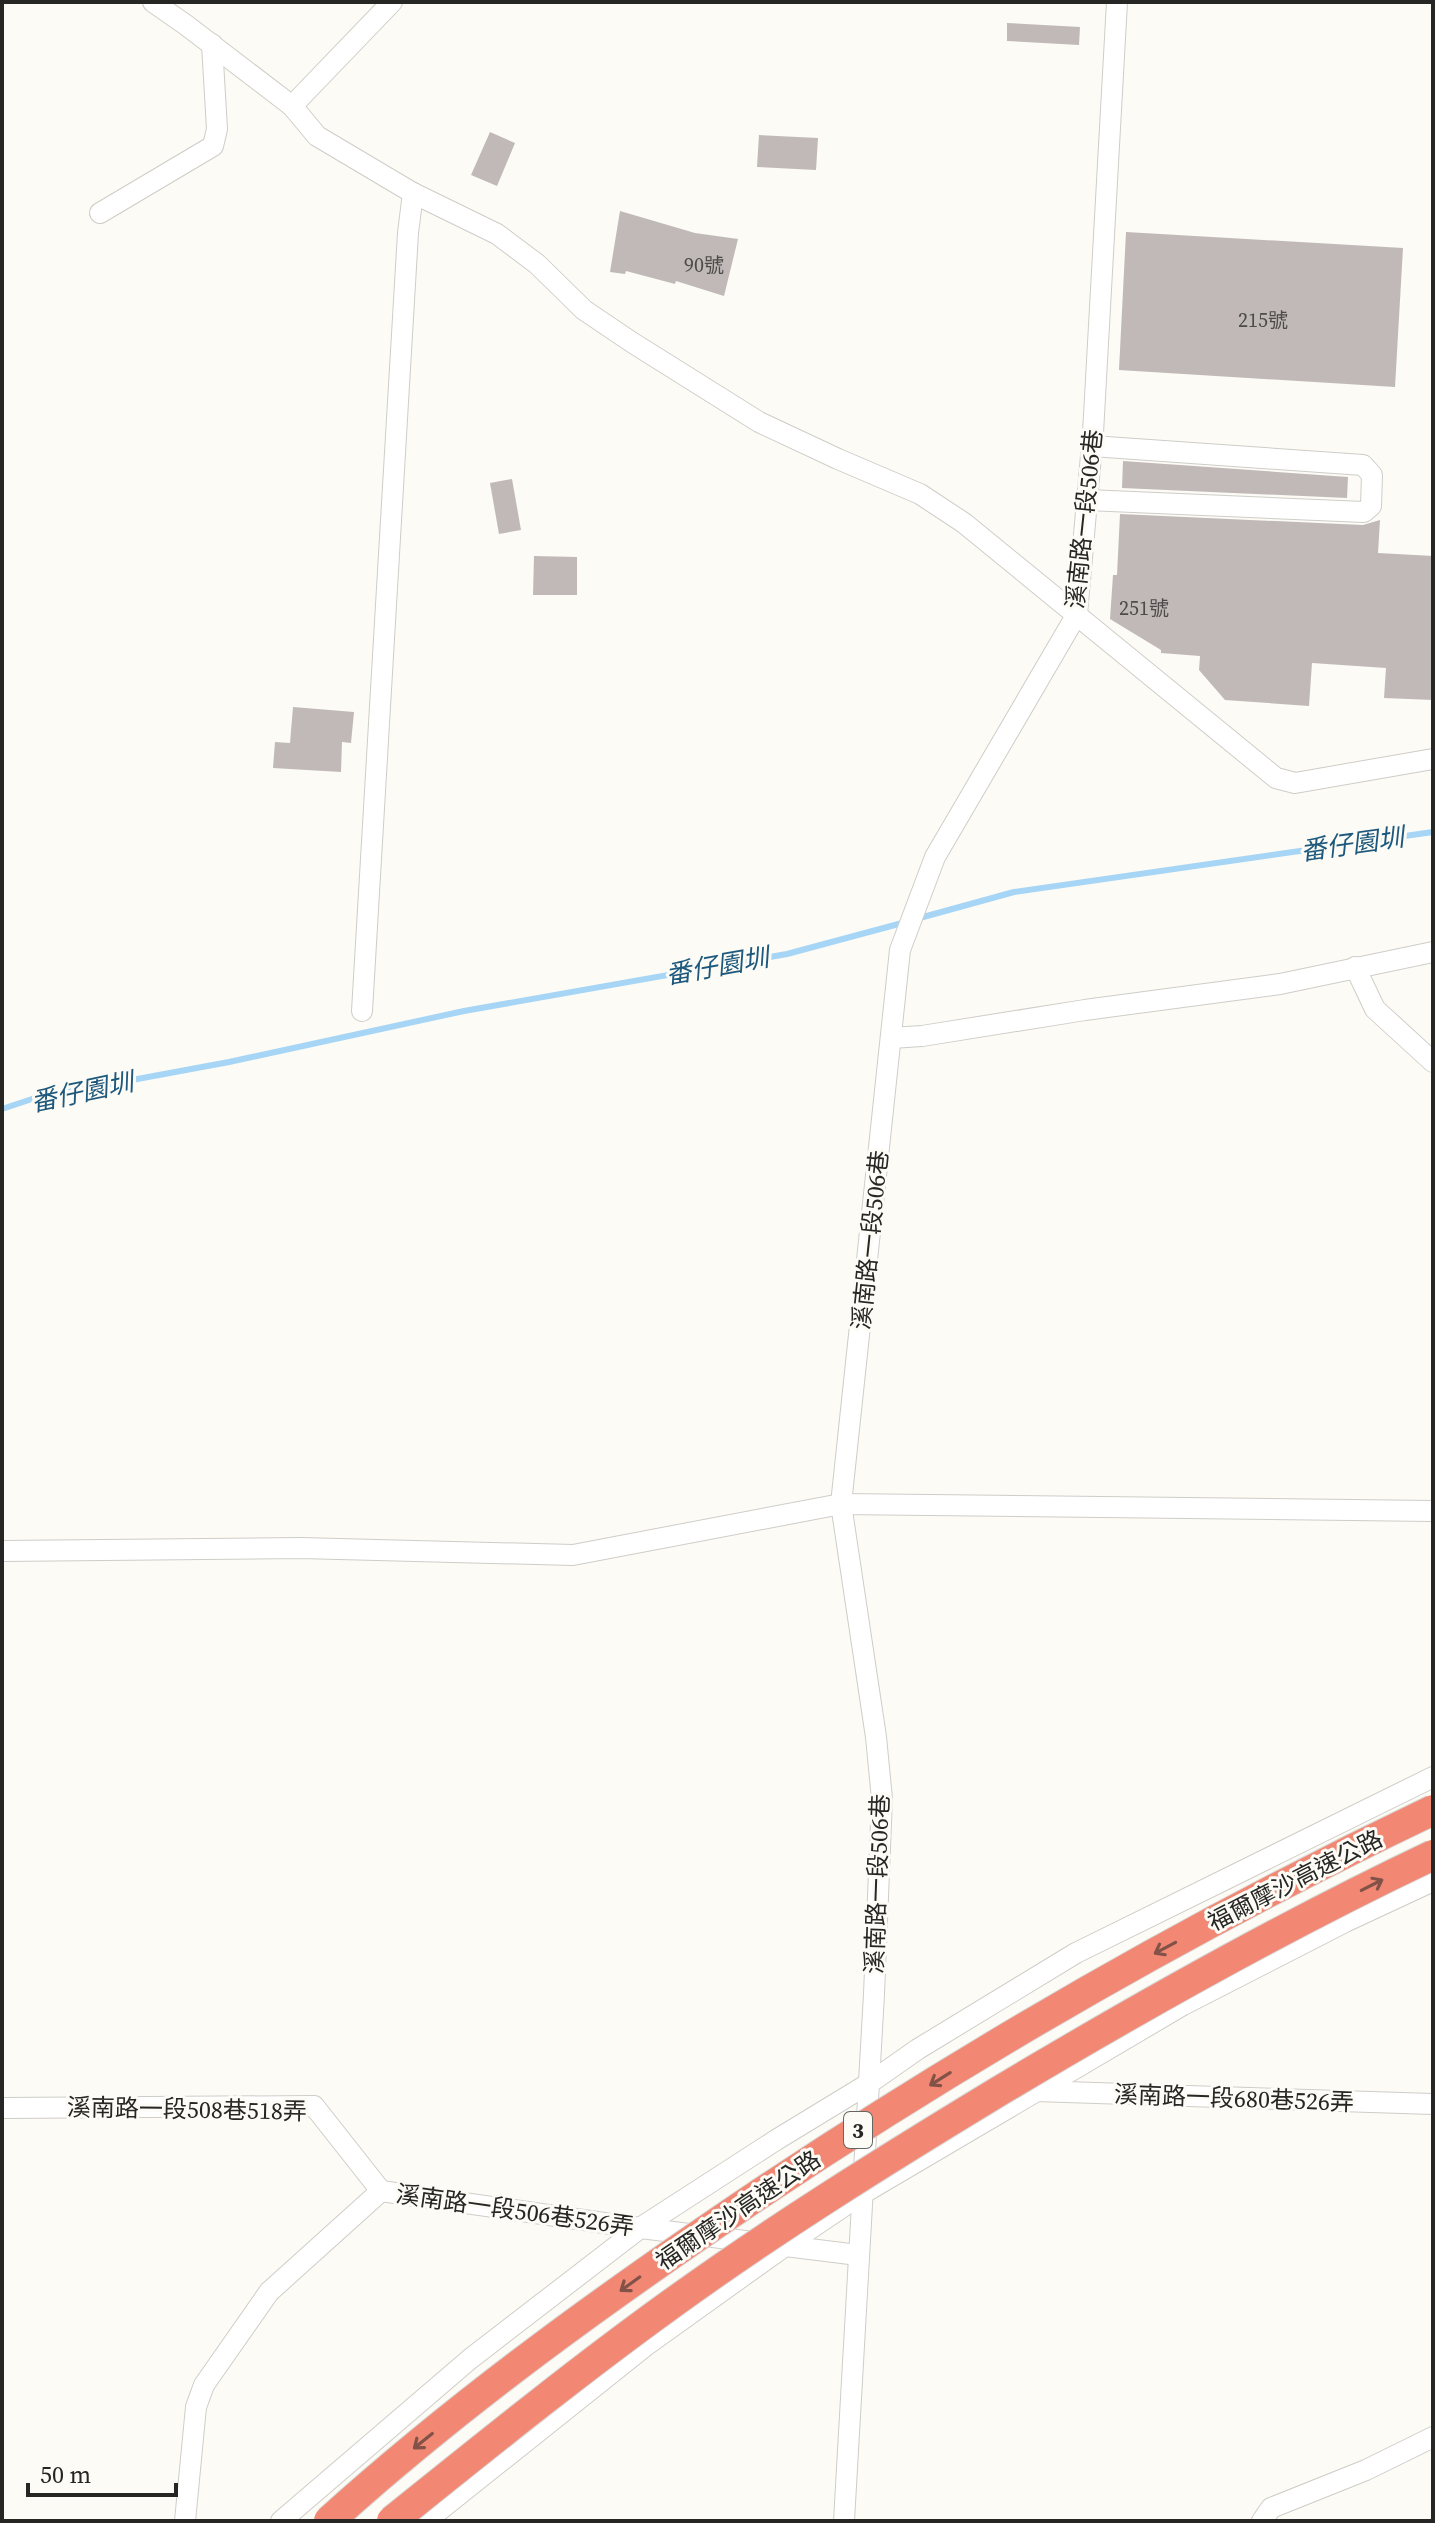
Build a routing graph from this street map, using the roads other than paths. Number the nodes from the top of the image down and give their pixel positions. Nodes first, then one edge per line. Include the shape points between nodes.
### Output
1 (153, 2) edge
2 (392, 2) edge
3 (1117, 2) edge
4 (212, 44) junction
5 (292, 106) junction
6 (413, 193) junction
7 (100, 213) dead end
8 (1092, 446) junction
9 (1087, 500) junction
10 (1077, 614) junction
11 (1433, 759) edge
12 (1433, 952) edge
13 (1355, 967) junction
14 (362, 1011) dead end
15 (891, 1038) junction
16 (1433, 1062) edge
17 (841, 1504) junction
18 (1433, 1511) edge
19 (2, 1551) edge
20 (1433, 1777) edge
21 (1433, 1810) edge
22 (1433, 1855) edge
23 (1433, 1881) edge
24 (868, 2084) junction
25 (1035, 2091) junction
26 (1433, 2104) edge
27 (2, 2108) edge
28 (381, 2191) junction
29 (862, 2194) junction
30 (640, 2228) junction
31 (785, 2246) junction
32 (858, 2255) junction
33 (1433, 2437) edge
34 (185, 2521) edge
35 (281, 2521) edge
36 (329, 2521) edge
37 (392, 2521) edge
38 (426, 2521) edge
39 (844, 2521) edge
40 (1262, 2521) edge

1 - 4 street
2 - 5 street
3 - 8 street, 溪南路一段506巷
4 - 5 street
4 - 7 street via 217,129 213,146
5 - 6 street via 317,136
6 - 10 street via 497,234 584,310 759,422 920,494
6 - 14 street
8 - 9 street, 溪南路一段506巷
8 - 9 street via 1363,465 1372,475 1373,492 1364,512
9 - 10 street, 溪南路一段506巷
10 - 11 street via 1276,778 1295,783
10 - 15 street, 溪南路一段506巷 via 935,857 900,950
12 - 13 street
13 - 15 street via 1280,984
13 - 16 street via 1375,1009
15 - 17 street, 溪南路一段506巷
17 - 18 street
17 - 19 street via 573,1555 301,1548
17 - 24 street, 溪南路一段506巷 via 882,1799
20 - 24 street via 1076,1953
21 -> 36 highway, 福爾摩沙高速公路 / 3, bridge via 1058,2005 841,2140 529,2356
37 -> 22 highway, 福爾摩沙高速公路 / 3, bridge via 669,2306 920,2140 1100,2031
23 - 25 street via 1183,2005
24 - 29 street, 溪南路一段506巷
24 - 30 street
25 - 26 street, 溪南路一段680巷526弄
25 - 29 street
27 - 28 street, 溪南路一段508巷518弄 via 314,2106
28 - 30 street, 溪南路一段506巷526弄
28 - 34 street, 溪南路一段506巷526弄 via 269,2292 204,2385 196,2407
29 - 31 street
29 - 32 street, 溪南路一段506巷
30 - 31 street, 溪南路一段506巷526弄
30 - 35 street via 470,2359
31 - 32 street, 溪南路一段506巷526弄
31 - 38 street via 648,2344
32 - 39 street, 溪南路一段506巷
33 - 40 street via 1271,2508

